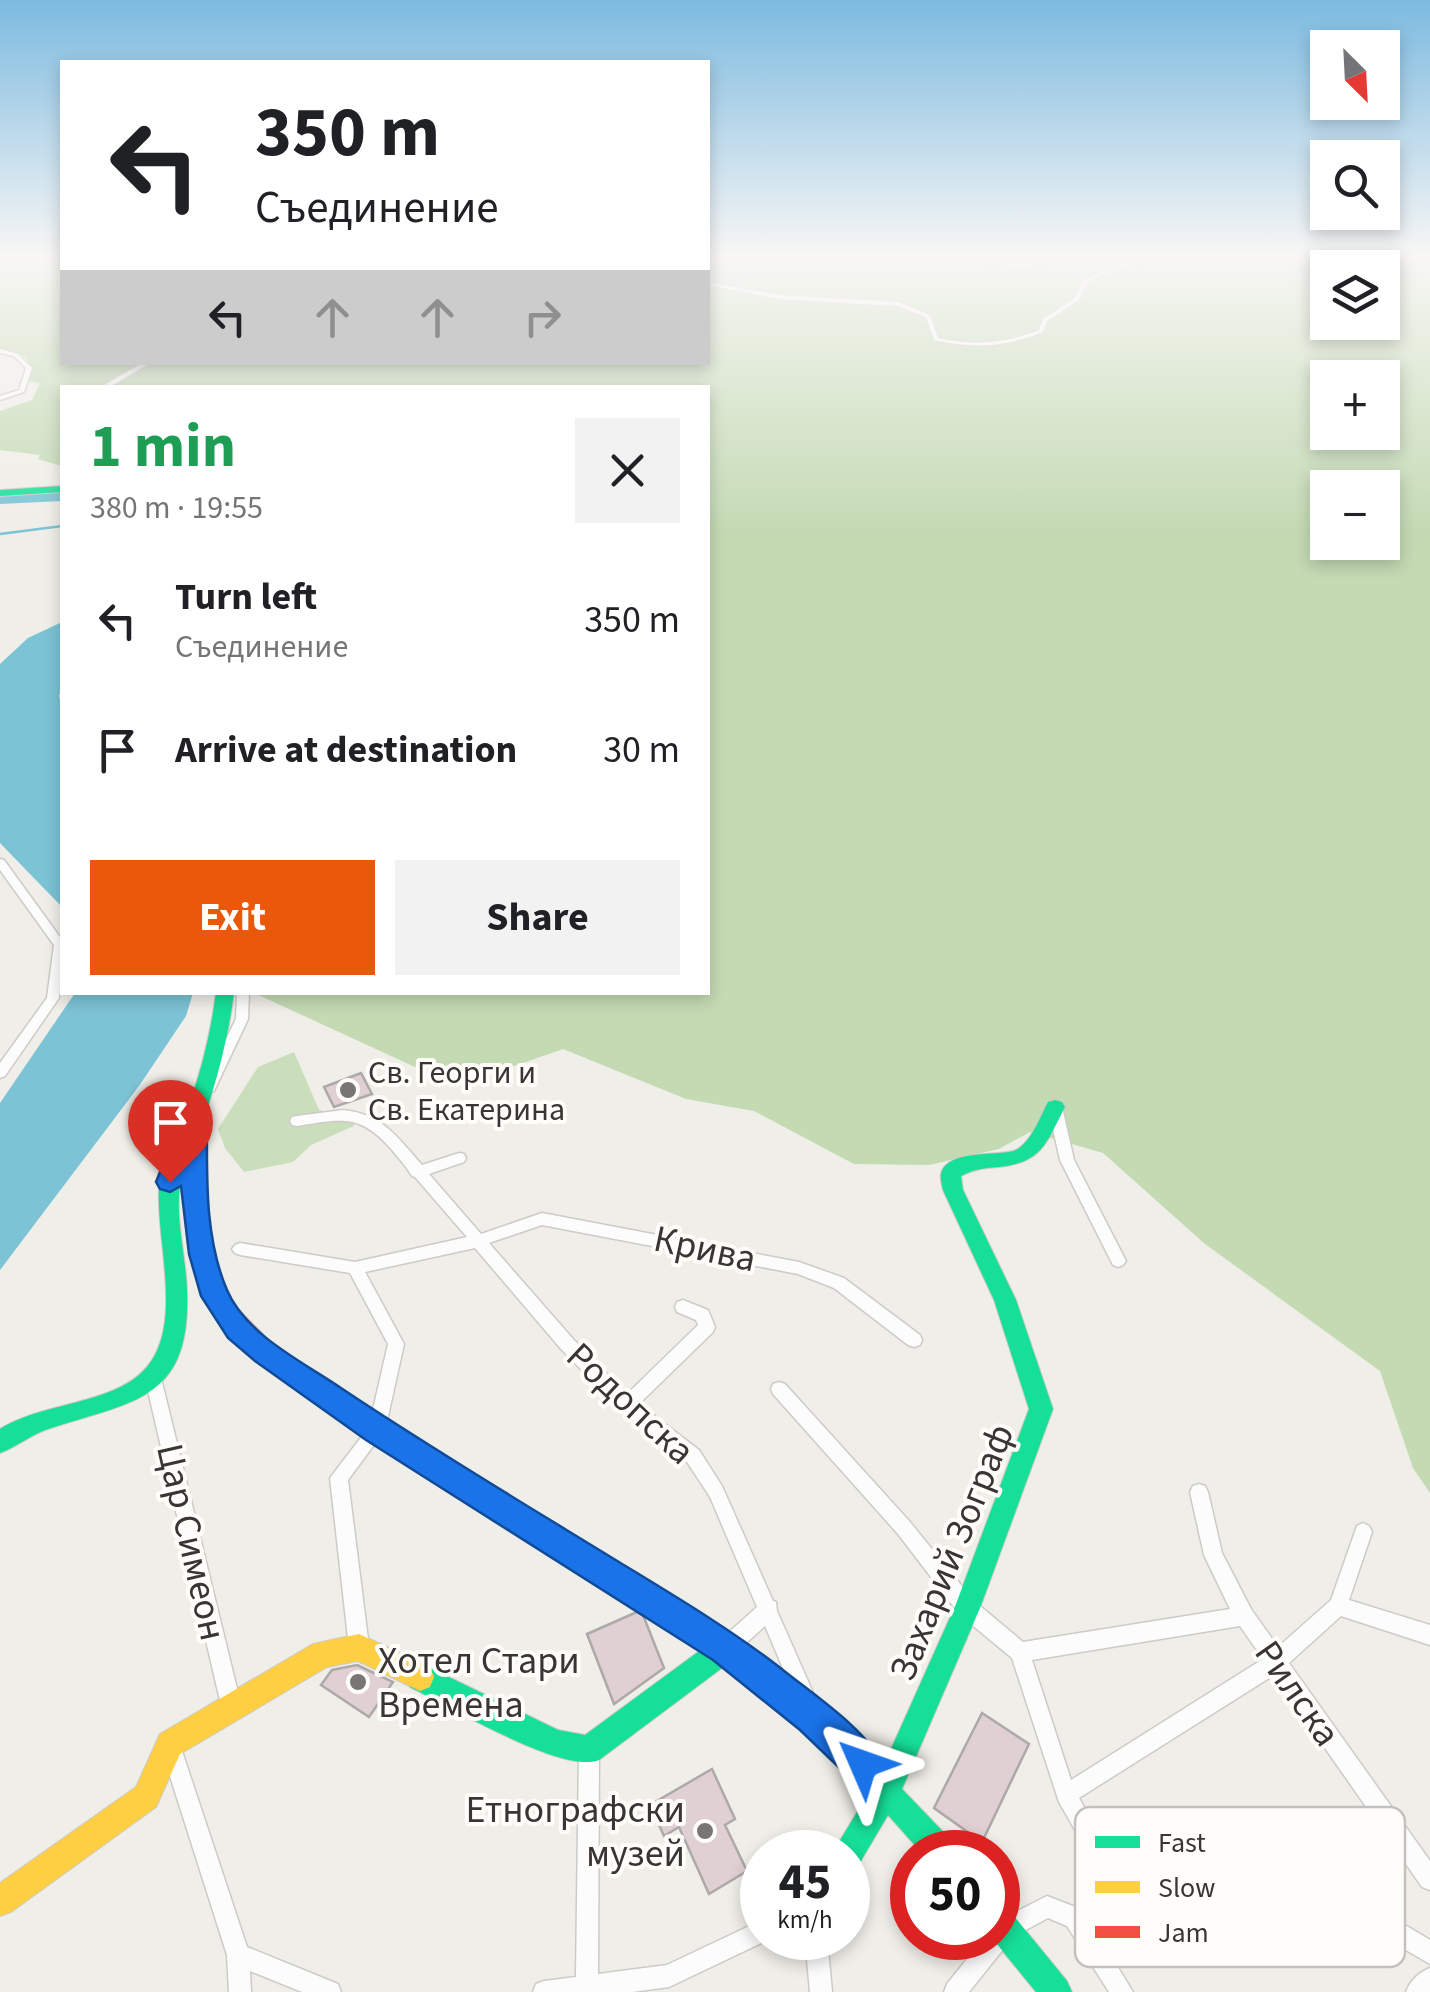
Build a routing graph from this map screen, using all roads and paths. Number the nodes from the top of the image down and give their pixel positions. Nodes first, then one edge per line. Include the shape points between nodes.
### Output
1 (0, 350) edge
2 (143, 365) edge
3 (107, 385) edge
4 (0, 398) edge
5 (60, 489) edge
6 (0, 493) edge
7 (0, 862) edge
8 (225, 995) edge
9 (243, 995) edge
10 (0, 1074) edge
11 (1055, 1106) joint
12 (195, 1117) junction
13 (297, 1121) dead end
14 (459, 1158) dead end
15 (417, 1172) junction
16 (478, 1242) junction
17 (240, 1249) dead end
18 (1118, 1261) dead end
19 (355, 1268) junction
20 (683, 1307) dead end
21 (914, 1340) dead end
22 (152, 1378) junction
23 (779, 1390) dead end
24 (627, 1405) junction
25 (377, 1430) junction
26 (0, 1442) edge
27 (1199, 1492) dead end
28 (1362, 1532) dead end
29 (1338, 1606) junction
30 (966, 1608) junction
31 (769, 1609) junction
32 (1244, 1616) junction
33 (1430, 1636) edge
34 (359, 1647) junction
35 (726, 1648) junction
36 (1020, 1652) junction
37 (1276, 1662) junction
38 (230, 1705) junction
39 (813, 1717) junction
40 (170, 1744) junction
41 (589, 1750) junction
42 (888, 1788) junction
43 (1066, 1795) junction
44 (1379, 1807) edge
45 (1075, 1811) edge
46 (862, 1830) edge
47 (923, 1830) edge
48 (1405, 1844) edge
49 (1430, 1879) edge
50 (0, 1901) edge
51 (1020, 1918) edge
52 (1075, 1918) edge
53 (1405, 1938) edge
54 (740, 1942) edge
55 (1020, 1948) edge
56 (1430, 1953) edge
57 (238, 1955) junction
58 (818, 1960) edge
59 (976, 1960) edge
60 (1106, 1967) edge
61 (1430, 1979) edge
62 (587, 1988) junction
63 (240, 1992) edge
64 (330, 1992) edge
65 (545, 1992) edge
66 (821, 1992) edge
67 (954, 1992) edge
68 (1056, 1992) edge
69 (1122, 1992) edge
70 (1417, 1992) edge

1 - 4 street via 29,368 22,390
2 - 3 street
5 - 6 street
7 - 10 street via 60,945 53,998
8 - 12 street
9 - 12 street via 242,1019
11 - 18 street via 1067,1160
11 - 30 street, Захарий Зограф via 1032,1149 1017,1160 973,1158 951,1173 952,1190 1005,1300 1041,1409
12 - 22 street via 170,1182 177,1302 170,1344
12 - 25 street via 194,1191 215,1296 265,1352
13 - 15 street, Родопска via 367,1116
14 - 15 street
15 - 16 street, Родопска
16 - 19 street, Крива
16 - 21 street, Крива via 542,1219 799,1268 839,1283
16 - 24 street, Родопска
17 - 19 street
19 - 25 street via 396,1344
20 - 24 street via 702,1315 707,1327
22 - 26 street via 127,1393 17,1428
22 - 38 street, Цар Симеон
23 - 30 street via 904,1528
24 - 31 street, Родопска via 694,1456
25 - 34 street via 339,1478
25 - 35 street
27 - 32 street, Рилска via 1213,1555
28 - 29 street
29 - 33 street
29 - 37 street
30 - 36 street
30 - 42 street, Захарий Зограф
31 - 35 street
31 - 39 street, Родопска
32 - 36 street
32 - 37 street, Рилска
34 - 38 street via 322,1654
34 - 41 street via 556,1744
35 - 39 street
35 - 41 street
36 - 43 street
37 - 43 street
37 - 44 street, Рилска
38 - 40 street
39 - 42 street
40 - 50 street via 146,1797
40 - 57 street
41 - 62 street
42 - 46 street, Захарий Зограф
42 - 47 street
43 - 45 street
48 - 49 street, Рилска
51 - 52 street via 1047,1907
53 - 56 street
54 - 62 street via 669,1976
55 - 68 street
57 - 63 street
57 - 64 street
58 - 66 street
59 - 67 street
60 - 69 street
61 - 70 street
62 - 65 street

